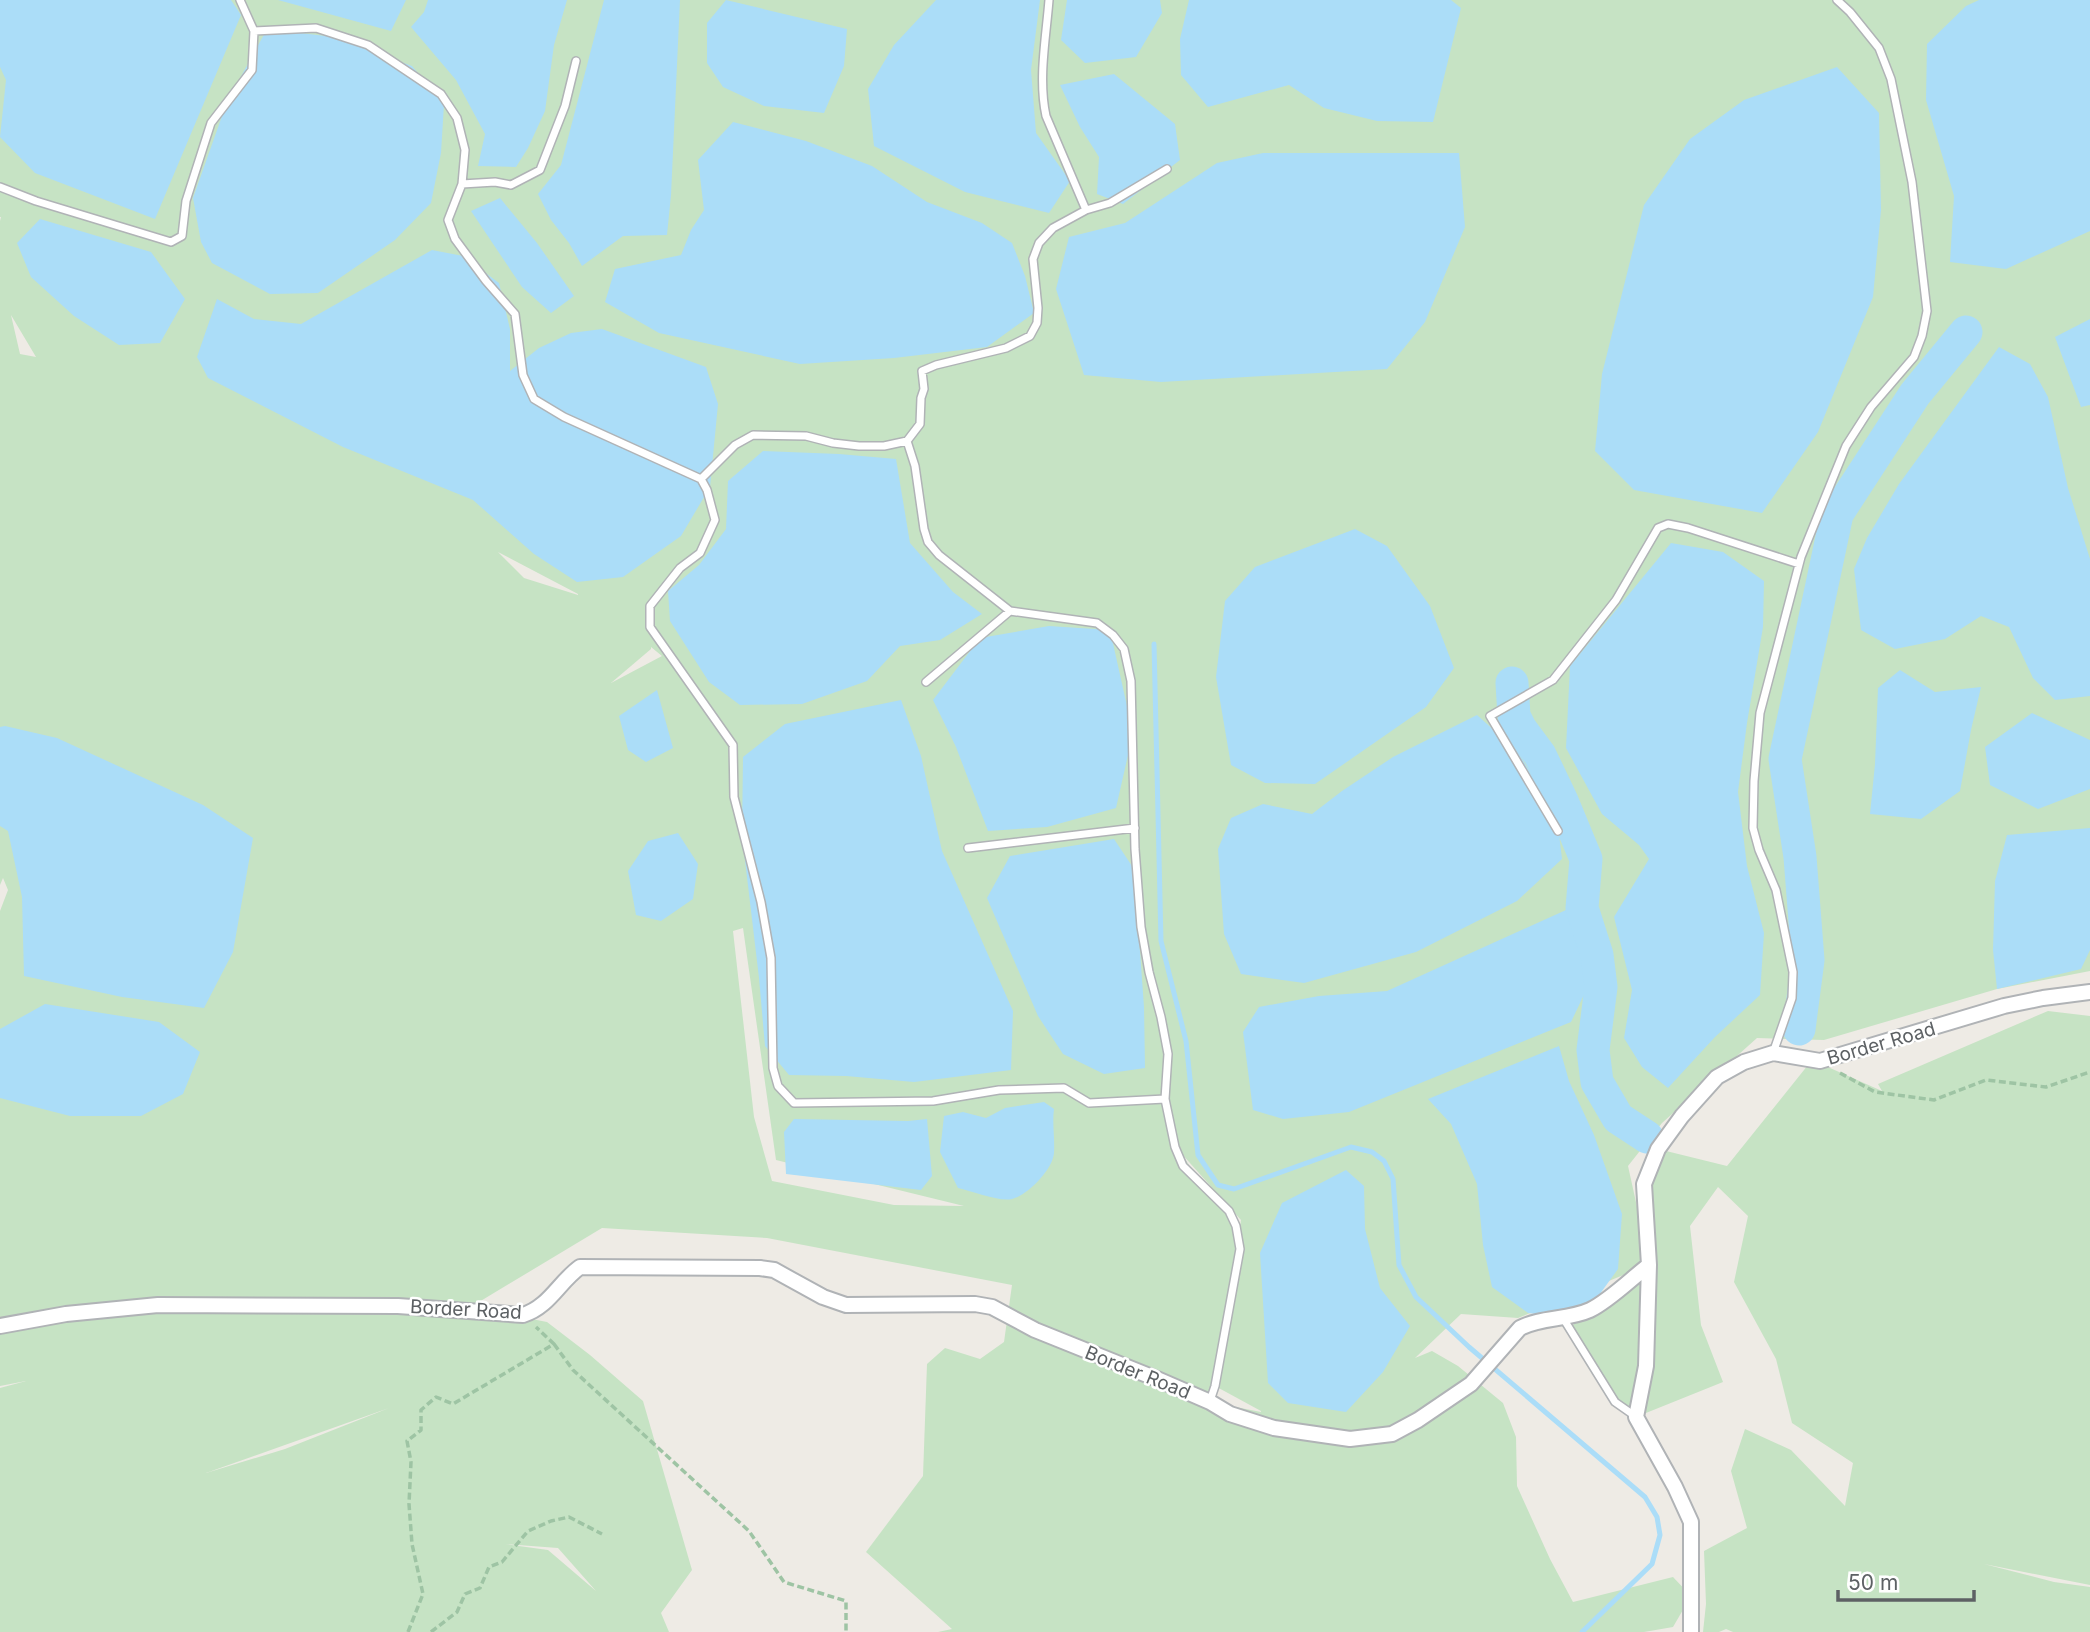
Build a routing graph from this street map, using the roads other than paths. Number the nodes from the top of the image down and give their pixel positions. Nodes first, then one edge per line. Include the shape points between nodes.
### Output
1 (240, 0) edge
2 (1049, 0) edge
3 (1837, 0) edge
4 (254, 31) junction
5 (576, 61) dead end
6 (1167, 169) dead end
7 (462, 184) junction
8 (0, 187) edge
9 (1086, 210) junction
10 (907, 441) junction
11 (701, 479) junction
12 (1799, 564) junction
13 (1010, 611) junction
14 (926, 682) dead end
15 (1135, 828) junction
16 (1558, 831) dead end
17 (968, 848) dead end
18 (2090, 992) edge
19 (1773, 1053) junction
20 (1166, 1100) junction
21 (1648, 1265) junction
22 (1563, 1318) junction
23 (0, 1326) edge
24 (1210, 1402) junction
25 (1636, 1417) junction
26 (1691, 1632) edge

1 - 4 lane
2 - 9 lane via 1044,105
3 - 12 lane via 1879,48 1891,79 1912,182 1927,311 1914,357 1871,407 1846,446
4 - 7 lane via 316,27 368,45 441,94 457,118 465,149
4 - 8 lane via 252,70 211,123 186,201 182,236 171,242
5 - 7 lane via 565,106 540,170 510,185
6 - 9 lane via 1110,203
7 - 11 lane via 449,220 455,239 515,314 523,375 534,399
9 - 10 lane via 1053,228 1039,243 1033,259 1037,323 1030,336 1006,348 922,371 920,424
10 - 11 lane via 859,446 806,436 753,435 735,445
10 - 13 lane via 929,542
11 - 20 lane via 715,520 700,553 680,568 650,606 650,626 733,745 734,797 771,958 773,1068 778,1086 794,1103 933,1101 999,1090 1064,1088 1089,1103
12 - 16 lane via 1688,528 1668,524 1658,528 1616,600 1553,680 1490,716
12 - 19 lane via 1760,713 1754,782 1753,828 1776,890 1793,972 1792,998
13 - 14 lane
13 - 15 lane via 1097,623 1124,649 1131,681
15 - 17 lane
15 - 20 lane via 1141,927 1168,1054
18 - 19 street, Border Road via 2004,1006 1820,1061
19 - 21 street, Border Road via 1717,1077 1658,1149 1644,1184
20 - 24 lane via 1183,1166 1229,1211 1240,1249
21 - 22 street, Border Road via 1591,1309
21 - 25 street via 1646,1366
22 - 24 street, Border Road via 1528,1324 1471,1384 1392,1434 1350,1439 1274,1427 1230,1414
22 - 25 lane via 1615,1402
23 - 24 street, Border Road via 158,1305 398,1306 523,1315 548,1301 580,1267 761,1268 846,1305 992,1307 1035,1331
25 - 26 street via 1691,1522

